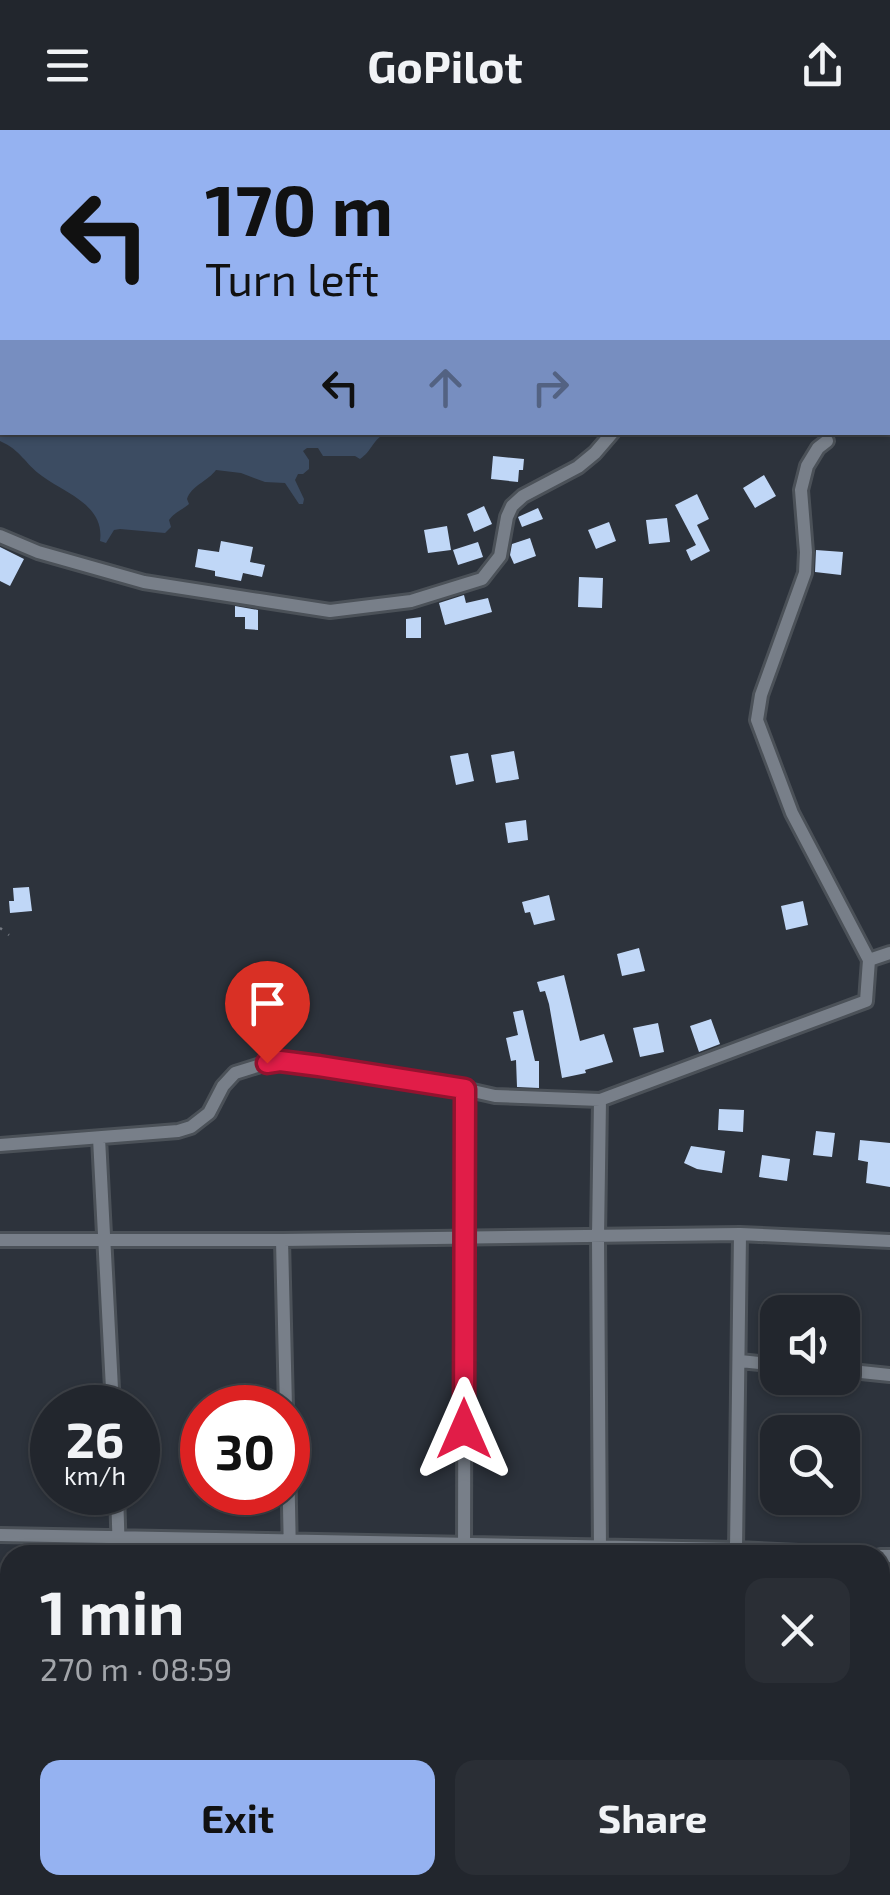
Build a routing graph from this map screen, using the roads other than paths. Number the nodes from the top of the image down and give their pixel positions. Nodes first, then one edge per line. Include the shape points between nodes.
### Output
1 (610, 435) edge
2 (827, 442) dead end
3 (0, 536) edge
4 (890, 953) edge
5 (869, 960) junction
6 (465, 1089) junction
7 (600, 1100) junction
8 (99, 1138) junction
9 (0, 1145) edge
10 (740, 1234) junction
11 (463, 1238) junction
12 (598, 1238) junction
13 (0, 1240) edge
14 (282, 1240) junction
15 (890, 1241) edge
16 (105, 1242) junction
17 (740, 1361) junction
18 (760, 1363) edge
19 (860, 1372) edge
20 (890, 1375) edge
21 (112, 1385) edge
22 (285, 1385) edge
23 (117, 1515) edge
24 (289, 1515) edge
25 (0, 1536) edge
26 (119, 1539) junction
27 (119, 1545) edge
28 (233, 1545) edge
29 (290, 1545) edge
30 (464, 1545) edge
31 (600, 1545) edge
32 (736, 1545) edge

1 - 3 street via 578,467 512,506 500,556 482,580 411,601 330,610 144,582
2 - 5 street via 807,466 801,490 804,574 757,720 792,813
4 - 5 street
5 - 7 street via 866,1001
6 - 7 street
6 - 8 street via 280,1061 236,1074 191,1127
6 - 11 street
7 - 12 street
8 - 9 street
8 - 16 street
10 - 12 street
10 - 15 street
10 - 17 street
11 - 12 street
11 - 14 street
11 - 30 street
12 - 31 street
13 - 16 street
14 - 16 street
14 - 22 street
16 - 21 street
17 - 18 street
17 - 32 street
19 - 20 street
23 - 26 street
24 - 29 street
25 - 26 street
26 - 27 street
26 - 28 street

